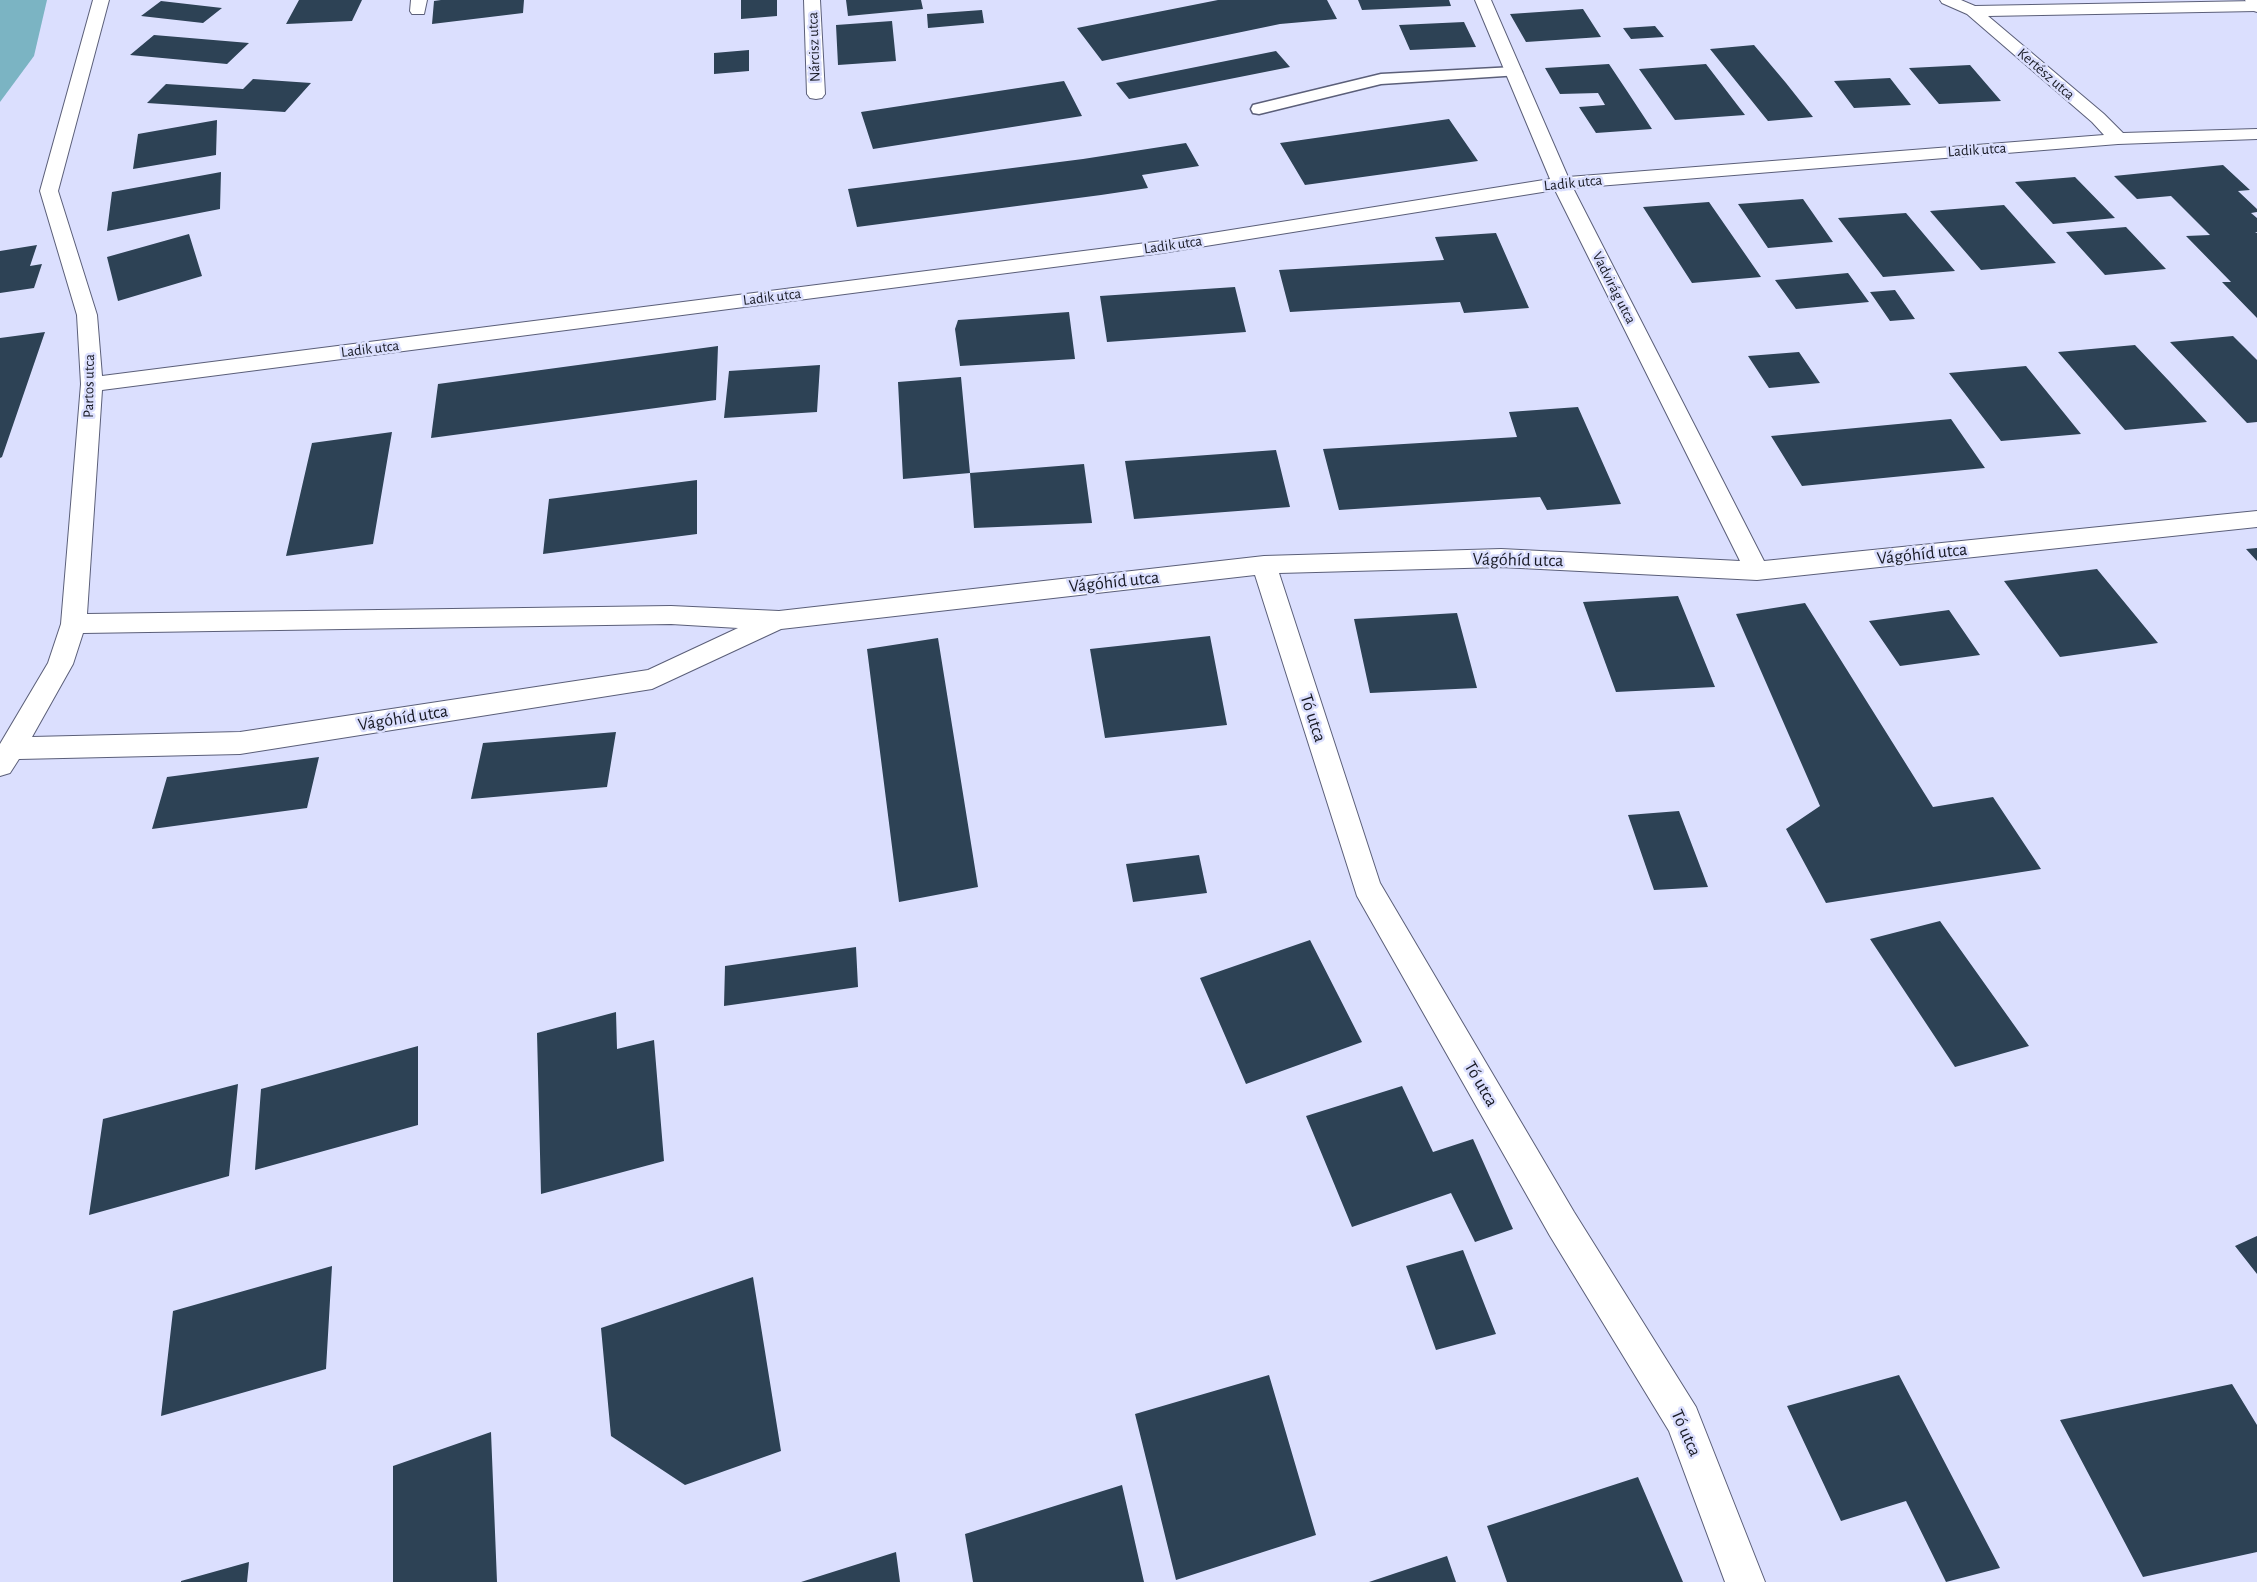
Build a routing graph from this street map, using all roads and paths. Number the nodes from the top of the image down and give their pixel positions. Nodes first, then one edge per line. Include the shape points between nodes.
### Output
1 (100, 0) edge
2 (812, 0) edge
3 (1483, 0) edge
4 (1948, 0) edge
5 (2253, 0) edge
6 (2257, 6) edge
7 (1973, 11) junction
8 (1514, 72) junction
9 (816, 94) dead end
10 (1259, 110) dead end
11 (2257, 134) edge
12 (2118, 139) junction
13 (1562, 183) junction
14 (92, 384) junction
15 (2257, 519) edge
16 (1264, 565) junction
17 (1757, 571) junction
18 (779, 620) junction
19 (74, 624) junction
20 (6, 757) edge
21 (1746, 1582) edge

1 - 14 street, Partos utca via 49,191 87,315
2 - 9 street, Nárcisz utca
3 - 8 street, Vadvirág utca
4 - 7 street, Kertész utca
5 - 6 street
6 - 7 street, Kertész utca
7 - 12 street, Kertész utca via 2098,118
8 - 10 lane via 1381,79
8 - 13 street, Vadvirág utca
11 - 12 street, Ladik utca
12 - 13 street, Ladik utca
13 - 14 street, Ladik utca via 1162,247
13 - 17 street, Vadvirág utca
14 - 19 street, Partos utca
15 - 17 street, Vágóhíd utca
16 - 17 street, Vágóhíd utca via 1501,558
16 - 18 street, Vágóhíd utca
16 - 21 street, Tó utca via 1367,887 1562,1224 1683,1420
18 - 19 street, Vágóhíd utca via 671,615
18 - 20 street, Vágóhíd utca via 652,679 240,743
19 - 20 street, Partos utca via 60,664

